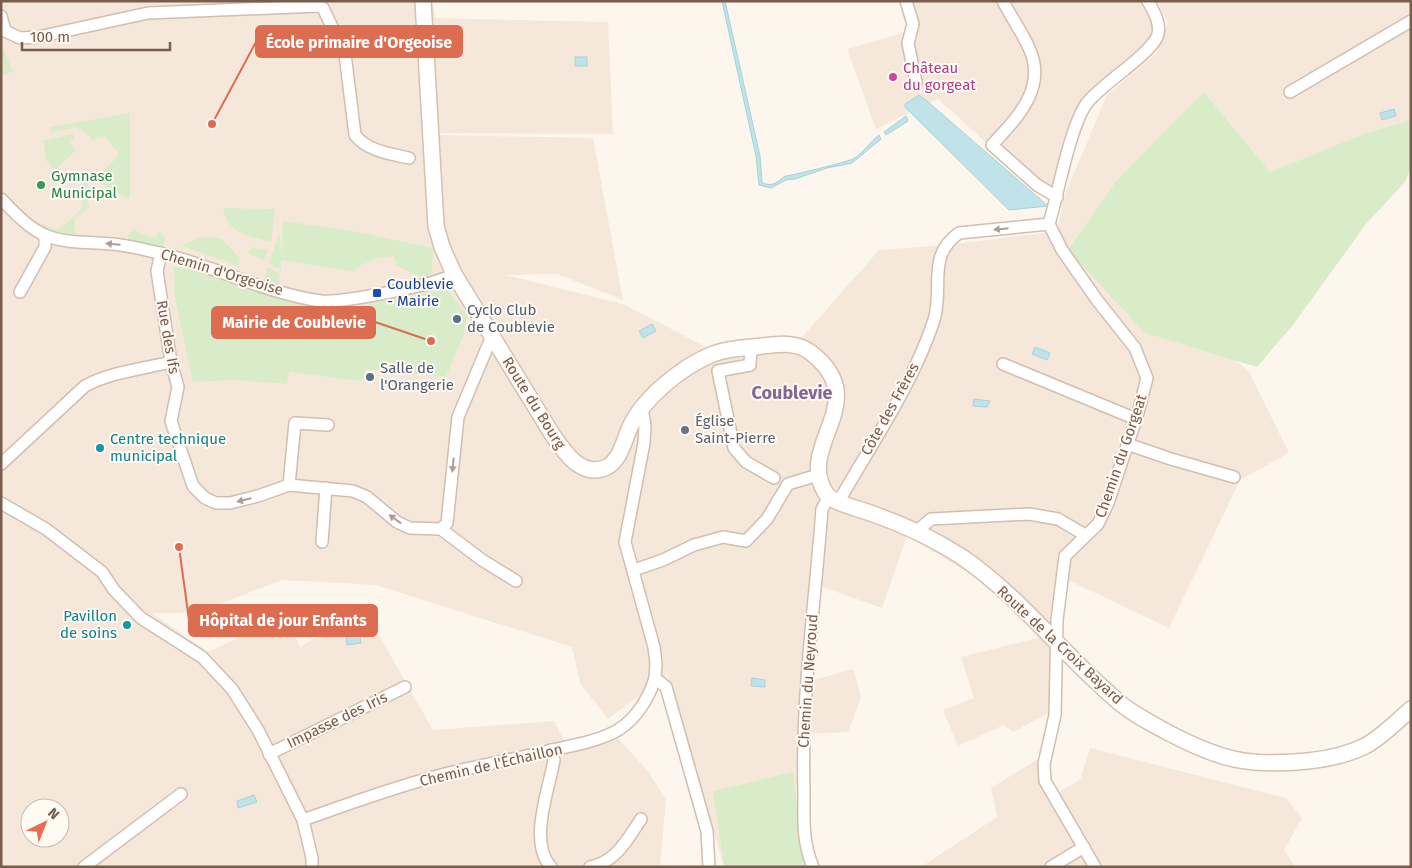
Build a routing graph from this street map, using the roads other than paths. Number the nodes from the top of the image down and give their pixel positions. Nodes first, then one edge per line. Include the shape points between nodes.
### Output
1 (419, 1) edge
2 (423, 1) edge
3 (906, 1) edge
4 (1003, 1) edge
5 (1148, 1) edge
6 (327, 5) edge
7 (147, 7) edge
8 (1, 16) edge
9 (1411, 22) edge
10 (427, 73) junction
11 (916, 82) dead end
12 (1290, 92) dead end
13 (409, 158) dead end
14 (1057, 197) junction
15 (1, 199) edge
16 (1049, 224) junction
17 (45, 235) junction
18 (161, 253) junction
19 (454, 274) junction
20 (20, 292) dead end
21 (492, 336) junction
22 (751, 347) junction
23 (171, 362) junction
24 (1004, 364) dead end
25 (642, 408) junction
26 (1136, 419) junction
27 (328, 426) dead end
28 (1127, 444) junction
29 (1, 464) edge
30 (818, 475) junction
31 (1234, 477) dead end
32 (774, 478) dead end
33 (289, 485) junction
34 (326, 488) junction
35 (831, 497) junction
36 (1, 503) edge
37 (441, 529) junction
38 (917, 531) junction
39 (1085, 535) junction
40 (322, 542) dead end
41 (634, 570) junction
42 (516, 581) dead end
43 (1056, 643) junction
44 (654, 678) junction
45 (405, 687) dead end
46 (1411, 709) edge
47 (551, 750) junction
48 (269, 754) junction
49 (181, 794) dead end
50 (303, 820) junction
51 (641, 820) dead end
52 (1084, 847) junction
53 (84, 867) edge
54 (312, 867) edge
55 (551, 867) edge
56 (590, 867) edge
57 (709, 867) edge
58 (813, 867) edge
59 (1051, 867) edge
60 (1095, 867) edge

1 - 10 main road, Route du Bourg
2 - 10 main road, Route du Bourg
3 - 11 street via 913,24 908,43
4 - 14 street via 1033,57 1034,81 1019,116 992,145 1037,185
5 - 14 street via 1158,19 1157,36 1081,111
6 - 7 street
6 - 13 street via 345,54 355,135 359,141 379,151
7 - 8 street via 38,37 20,38 5,32
9 - 12 street
10 - 19 main road, Route du Bourg via 436,226
14 - 16 street
15 - 17 street, Chemin d'Orgeoise
16 - 26 street, Chemin du Gorgeat via 1062,250 1135,348 1147,378
16 -> 35 street, Côte des Frères via 959,233 948,241 942,250 937,274 935,318 913,373
18 -> 17 street, Chemin d'Orgeoise via 120,244 77,242
17 - 20 street via 45,247
18 - 19 street, Chemin d'Orgeoise via 321,301 358,298 436,282
18 - 23 street, Rue des Ifs via 157,271
19 - 21 main road, Route du Bourg
21 - 25 main road, Route du Bourg via 562,448 580,466 597,470 612,463
21 -> 37 street via 458,417 446,523
22 - 25 main road, Route du Bourg via 730,349 702,359 670,381
22 - 30 main road, Route du Bourg via 782,344 802,347 812,353 830,374 836,386 837,404 821,452
22 - 32 street via 750,365 718,371 734,448 746,462
23 - 29 street via 96,380 85,386
33 -> 23 street, Rue des Ifs via 230,504 205,498 193,486 171,421 178,387
24 - 26 street
25 - 41 street via 644,443 625,542
26 - 28 street, Chemin du Gorgeat
27 - 33 street via 295,423
28 - 31 street
28 - 39 street, Chemin du Gorgeat via 1108,503 1098,524
30 - 35 main road
30 - 41 street via 788,484 767,519 746,541 723,537 694,545
33 - 34 street
37 -> 34 street via 410,528 397,522 367,497 353,491
34 - 40 street
35 - 38 main road, Route de la Croix Bayard
35 - 58 street, Chemin du Neyroud via 822,509 806,685 803,752 805,849
36 - 48 street via 33,520 87,560 102,572 141,618 202,657 240,701
37 - 42 street
38 - 39 street via 931,519 1029,514 1058,519
38 - 43 main road, Route de la Croix Bayard via 946,546 980,570
39 - 43 street, Chemin du Gorgeat via 1065,556
41 - 44 street via 654,647
43 - 46 main road, Route de la Croix Bayard via 1115,699 1137,715 1210,754 1246,763 1274,765 1348,753 1376,739
43 - 52 street, Chemin du Gorgeat via 1055,715 1044,764 1045,781
44 - 47 street, Chemin de l'Échaillon via 636,713 618,730
44 - 57 street via 666,687 688,760 707,832
45 - 48 street, Impasse des Iris
47 - 50 street, Chemin de l'Échaillon via 440,775
47 - 55 street via 554,760 539,834 546,861
48 - 50 street
49 - 53 street
50 - 54 street
51 - 56 street via 610,860
52 - 59 street
52 - 60 street, Chemin du Gorgeat

